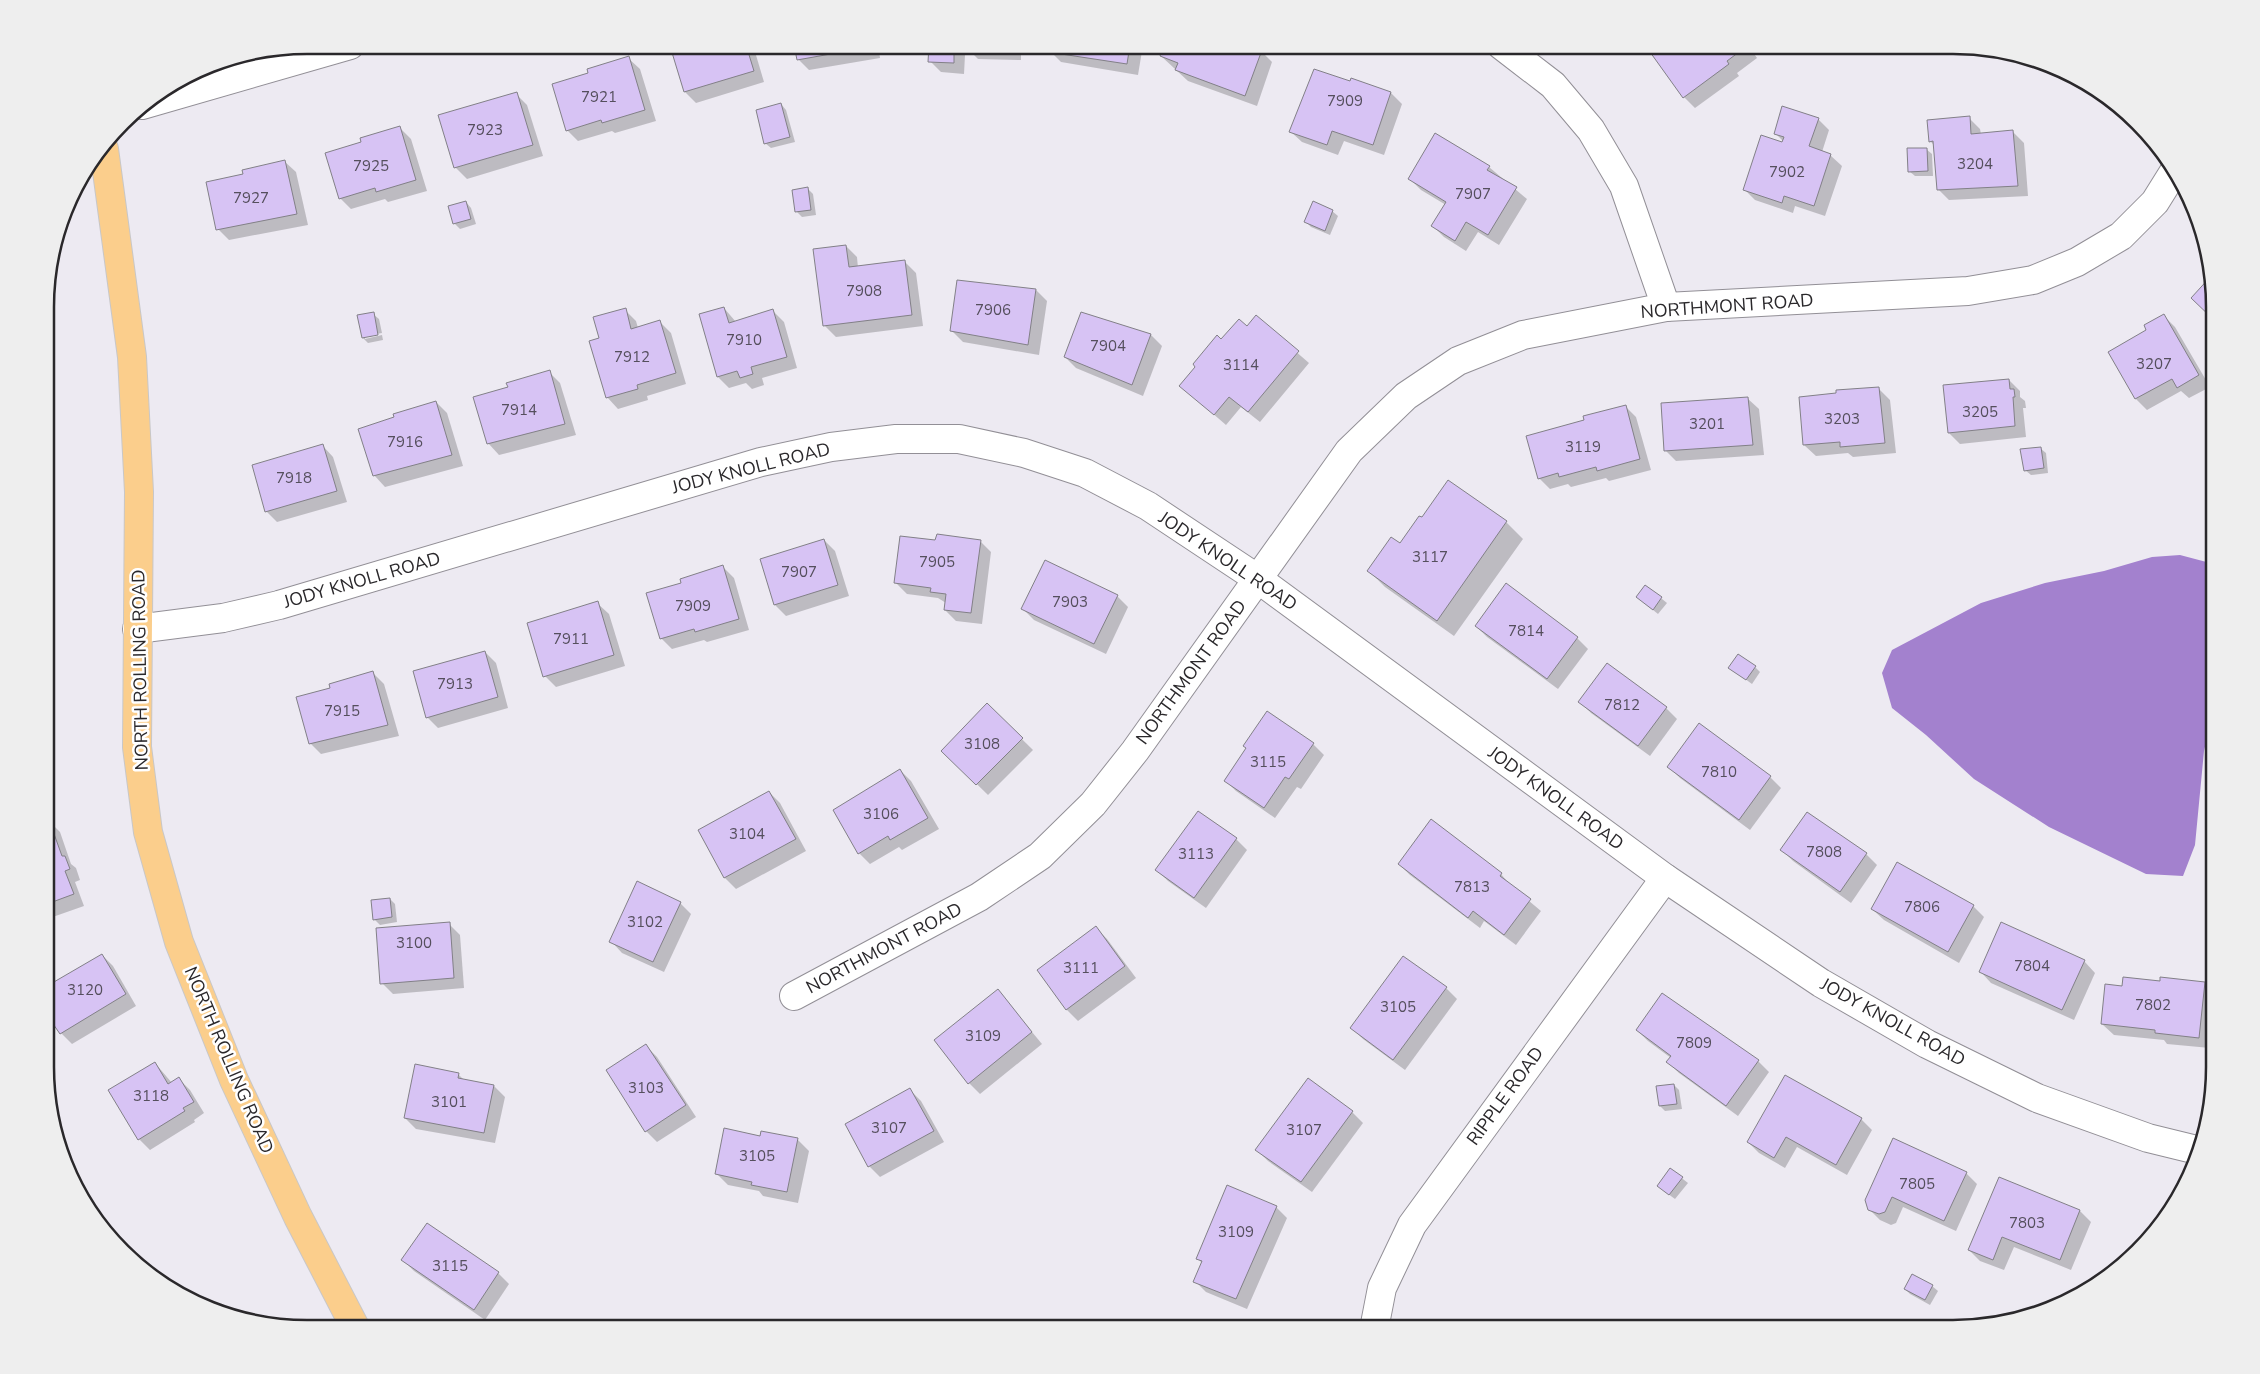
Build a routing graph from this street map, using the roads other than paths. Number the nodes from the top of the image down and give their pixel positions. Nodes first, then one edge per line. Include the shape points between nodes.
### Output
1 (319, 54) edge
2 (1513, 54) edge
3 (162, 99) edge
4 (105, 155) edge
5 (2170, 177) edge
6 (1666, 307) junction
7 (1258, 579) junction
8 (137, 629) junction
9 (1665, 878) junction
10 (794, 996) dead end
11 (2192, 1150) edge
12 (351, 1320) edge
13 (1376, 1320) edge

1 - 3 street
2 - 6 street via 1553,85 1591,130 1624,186
4 - 8 main road, NORTH ROLLING ROAD via 132,358 139,492
5 - 6 street, NORTHMONT ROAD via 2155,202 2121,236 2077,262 2033,280 1968,292
6 - 7 street, NORTHMONT ROAD via 1523,335 1458,361 1406,396 1349,451
7 - 8 street, JODY KNOLL ROAD via 1148,506 1085,473 1024,453 959,439 896,439 831,447 761,462 279,605 223,618
7 - 9 street, JODY KNOLL ROAD
7 - 10 street, NORTHMONT ROAD via 1093,804 1040,856 979,897
8 - 12 main road, NORTH ROLLING ROAD via 137,747 148,832 179,942 234,1080 298,1217
9 - 11 street, JODY KNOLL ROAD via 1821,983 1927,1044 2036,1098 2148,1138
9 - 13 street, RIPPLE ROAD via 1412,1225 1382,1288

